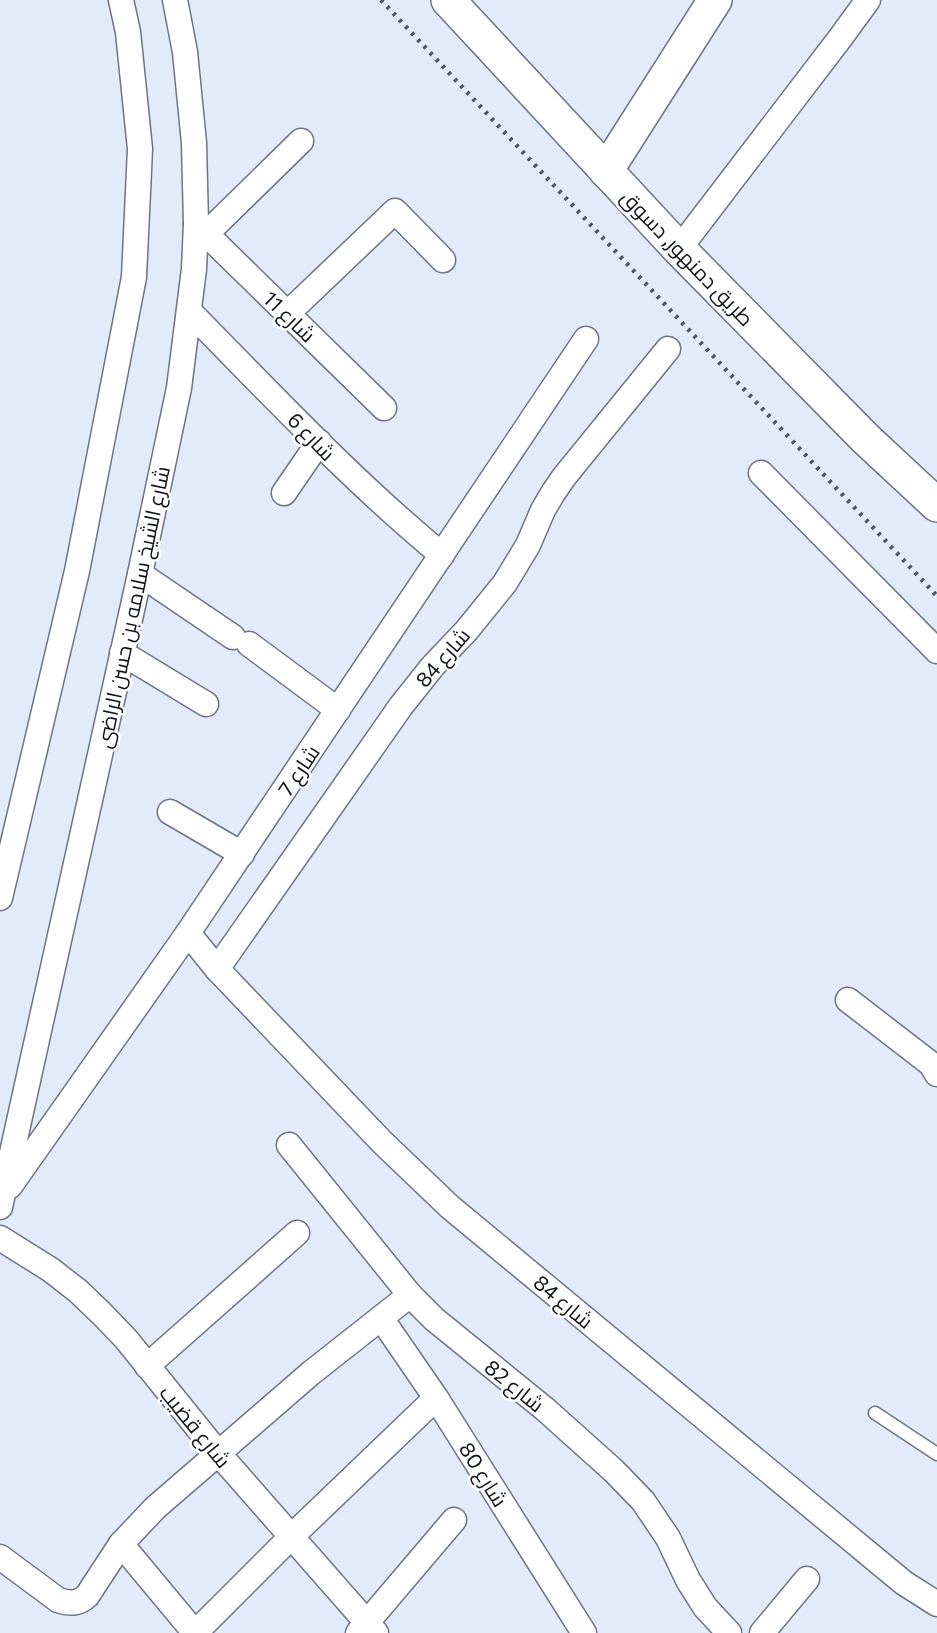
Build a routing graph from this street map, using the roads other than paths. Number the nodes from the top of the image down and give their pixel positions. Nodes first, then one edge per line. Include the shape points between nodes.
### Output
1 (121, 0) edge
2 (175, 0) edge
3 (715, 0) edge
4 (868, 0) edge
5 (452, 2) edge
6 (301, 141) dead end
7 (606, 171) junction
8 (201, 229) junction
9 (679, 249) junction
10 (443, 260) dead end
11 (189, 311) junction
12 (288, 313) junction
13 (586, 339) dead end
14 (668, 349) dead end
15 (384, 408) dead end
16 (319, 442) junction
17 (760, 473) dead end
18 (285, 493) dead end
19 (937, 505) edge
20 (442, 555) junction
21 (140, 574) junction
22 (937, 651) edge
23 (122, 653) junction
24 (206, 704) dead end
25 (338, 710) junction
26 (170, 812) dead end
27 (242, 854) junction
28 (0, 898) edge
29 (189, 933) junction
30 (217, 969) junction
31 (848, 1000) dead end
32 (937, 1074) edge
33 (289, 1145) dead end
34 (1, 1201) edge
35 (297, 1233) dead end
36 (0, 1238) edge
37 (410, 1295) junction
38 (381, 1318) junction
39 (147, 1366) junction
40 (436, 1398) junction
41 (874, 1413) dead end
42 (218, 1453) junction
43 (937, 1454) edge
44 (454, 1520) dead end
45 (291, 1537) junction
46 (121, 1544) junction
47 (0, 1557) edge
48 (807, 1579) dead end
49 (937, 1604) edge
50 (367, 1630) edge
51 (195, 1633) edge
52 (584, 1633) edge
53 (729, 1633) edge
54 (762, 1633) edge

1 - 28 street via 140,149 134,277 77,571
2 - 8 street, شارع الشيخ سلامه بن حسن الراضى via 185,52
3 - 7 main road
4 - 9 street
5 - 7 main road, طريق دمنهور, دسوق
6 - 8 street
7 - 9 main road, طريق دمنهور, دسوق
8 - 11 street, شارع الشيخ سلامه بن حسن الراضى
8 - 12 street, شارع 11
9 - 19 main road, طريق دمنهور, دسوق via 866,439
10 - 12 street via 394,211
11 - 16 street, شارع 6
11 - 21 street, شارع الشيخ سلامه بن حسن الراضى via 179,388
12 - 15 street, شارع 11
13 - 20 street, شارع 7
14 - 30 street, شارع 84 via 564,477 504,583 401,706
16 - 18 street
16 - 20 street, شارع 6
17 - 22 street
20 - 25 street, شارع 7
21 - 23 street, شارع الشيخ سلامه بن حسن الراضى
21 - 25 street
23 - 24 street
23 - 34 street, شارع الشيخ سلامه بن حسن الراضى
25 - 27 street, شارع 7
26 - 27 street
27 - 29 street, شارع 7
29 - 30 street, شارع 84
29 - 34 street, شارع 7
30 - 49 street, شارع 84 via 382,1142 450,1207 904,1583
31 - 32 street via 931,1064
33 - 37 street, شارع 82
35 - 39 street
36 - 39 street, شارع قضيب via 78,1291
37 - 38 street
37 - 53 street, شارع 82 via 629,1486 656,1518 705,1607
38 - 40 street, شارع 80
38 - 42 street
39 - 42 street, شارع قضيب
40 - 45 street
40 - 52 street, شارع 80
41 - 43 lane
42 - 45 street, شارع قضيب
42 - 46 street
44 - 50 street
45 - 50 street, شارع قضيب
45 - 51 street
46 - 47 street via 87,1596 75,1603 58,1600
46 - 51 street
48 - 54 street

